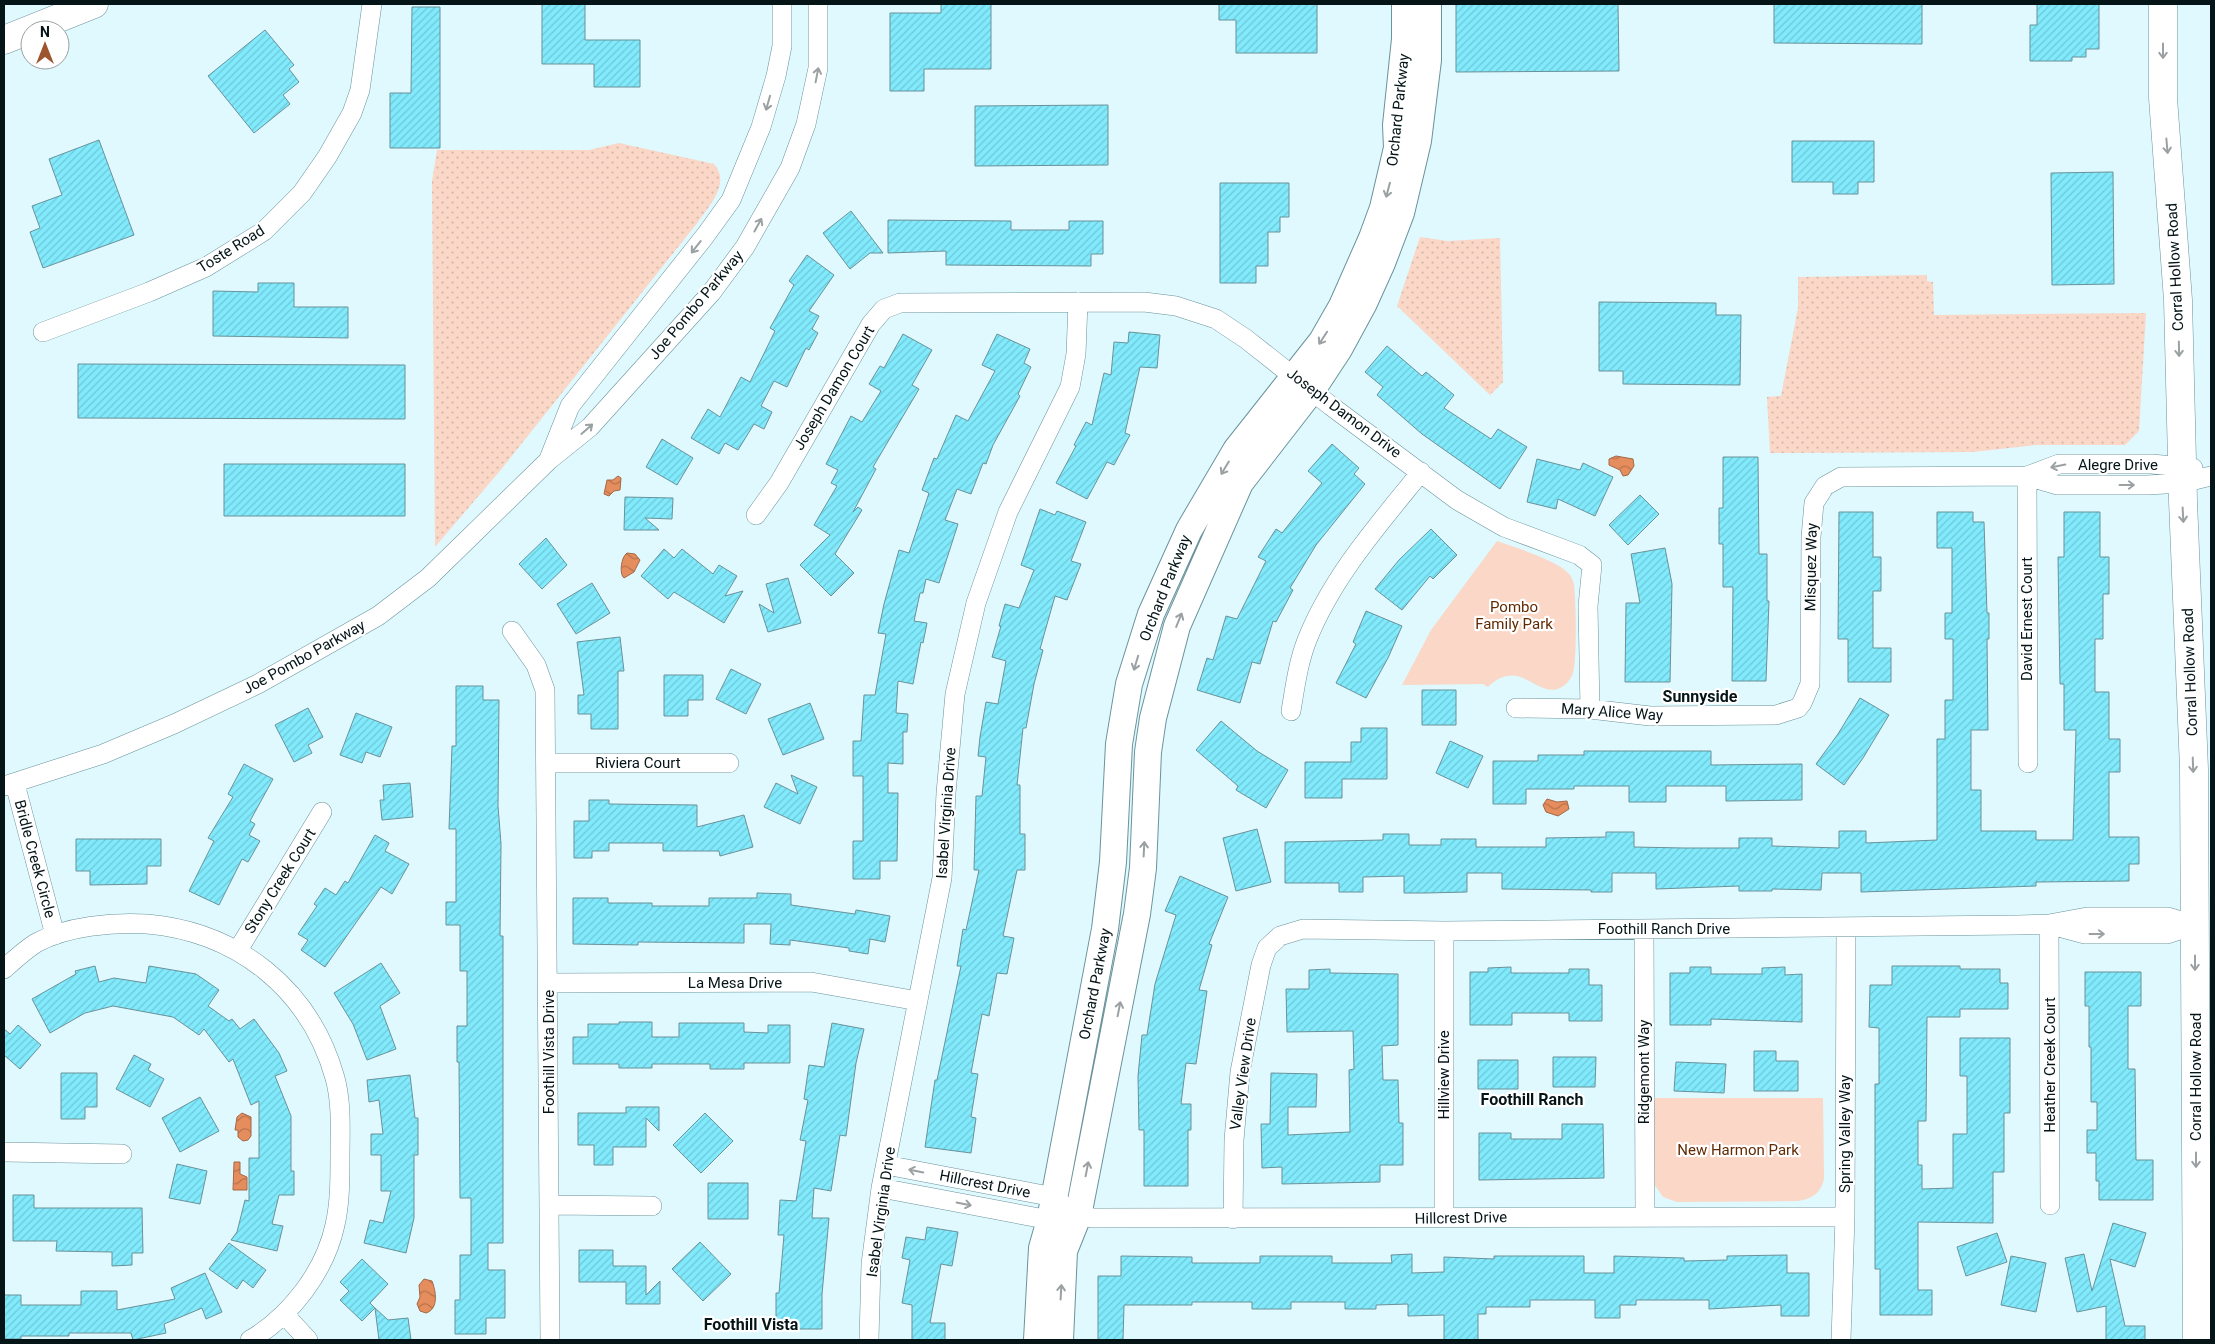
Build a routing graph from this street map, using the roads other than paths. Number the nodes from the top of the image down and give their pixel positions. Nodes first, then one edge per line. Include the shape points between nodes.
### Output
1 (94, 4) edge
2 (372, 4) edge
3 (782, 4) edge
4 (818, 4) edge
5 (1405, 4) edge
6 (1428, 4) edge
7 (2159, 10) edge
8 (4, 40) edge
9 (1078, 302) junction
10 (939, 303) joint
11 (43, 332) dead end
12 (1304, 383) junction
13 (549, 460) junction
14 (2211, 471) edge
15 (1421, 472) junction
16 (2182, 475) junction
17 (2027, 476) junction
18 (2211, 476) edge
19 (1883, 477) joint
20 (756, 515) dead end
21 (512, 631) dead end
22 (1516, 708) dead end
23 (1798, 708) joint
24 (1590, 709) junction
25 (1291, 711) dead end
26 (547, 763) junction
27 (729, 763) dead end
28 (2028, 763) dead end
29 (9, 785) edge
30 (322, 812) dead end
31 (2049, 924) junction
32 (1846, 928) junction
33 (1644, 929) junction
34 (2203, 930) edge
35 (1444, 931) junction
36 (54, 935) junction
37 (1280, 936) joint
38 (238, 950) junction
39 (4, 969) edge
40 (549, 983) junction
41 (918, 1001) junction
42 (4, 1152) edge
43 (122, 1154) dead end
44 (886, 1165) junction
45 (881, 1188) junction
46 (550, 1205) junction
47 (2050, 1205) dead end
48 (652, 1206) dead end
49 (1052, 1209) junction
50 (1078, 1216) junction
51 (1645, 1216) junction
52 (1845, 1217) junction
53 (1444, 1218) junction
54 (1233, 1219) junction
55 (284, 1314) junction
56 (250, 1340) edge
57 (308, 1340) edge
58 (550, 1340) edge
59 (869, 1340) edge
60 (1037, 1340) edge
61 (1060, 1340) edge
62 (1841, 1340) edge
63 (2197, 1340) edge

1 - 8 main road
2 - 11 street, Toste Road via 360,90 352,113 302,193 264,231 206,267
3 -> 13 street, Joe Pombo Parkway via 782,46 776,76 762,127 731,200 570,406
13 -> 4 street, Joe Pombo Parkway via 590,427 711,293 745,247 790,168 806,124 818,68
5 -> 12 street, Orchard Parkway via 1397,148 1383,208 1360,269
6 - 12 street, Orchard Parkway via 1428,60 1423,115 1401,213 1364,303 1339,349
7 -> 16 main road, Corral Hollow Road via 2178,300
9 - 10 street, Joseph Damon Drive
9 - 12 street, Joseph Damon Drive via 1144,302 1176,306 1216,319
9 - 41 street, Isabel Virginia Drive via 1076,354 1070,387 1008,512 976,603 956,694 942,878
10 - 20 street, Joseph Damon Court via 900,303 884,309 870,324 779,482
12 - 15 street, Joseph Damon Drive
12 -> 49 street, Orchard Parkway via 1236,450 1189,530 1151,614 1130,684 1119,744 1106,928
50 -> 12 street, Orchard Parkway via 1137,914 1143,868 1148,752 1177,626 1240,483
13 - 29 street, Joe Pombo Parkway via 428,578 378,616 258,684 174,724 103,754
14 - 16 street, Alegre Drive
15 - 24 street, Joseph Damon Drive via 1457,500 1504,527 1579,555 1592,565 1588,606
15 - 25 street via 1359,550 1325,603 1307,640 1296,675
16 - 17 street, Alegre Drive via 2152,464 2059,464
16 - 18 street, Alegre Drive
16 -> 34 main road, Corral Hollow Road
17 - 19 street, Alegre Drive
17 - 28 street, David Ernest Court
19 - 23 street, Misquez Way via 1841,478 1825,486 1814,503 1810,684
21 - 26 street, Foothill Vista Drive via 536,665 545,690
22 - 24 street, Mary Alice Way
23 - 24 street, Mary Alice Way via 1776,715 1650,716
26 - 27 street, Riviera Court
26 - 40 street, Foothill Vista Drive
29 - 36 street, Bridle Creek Circle
30 - 38 street, Stony Creek Court
31 - 32 street, Foothill Ranch Drive
31 - 34 street, Foothill Ranch Drive via 2087,917 2168,917
31 - 47 street, Heather Creek Court
32 - 33 street, Foothill Ranch Drive
32 - 52 street, Spring Valley Way
33 - 35 street, Foothill Ranch Drive
33 - 51 street, Ridgemont Way
34 -> 63 main road, Corral Hollow Road
35 - 37 street, Foothill Ranch Drive via 1304,929
35 - 53 street, Hillview Drive
36 - 38 street via 128,923 169,926 207,936
36 - 39 street via 36,943
37 - 54 street, Valley View Drive via 1267,948 1261,965 1240,1072 1234,1140
38 - 55 street via 274,977 295,1000 319,1038 335,1079 340,1107 340,1187 335,1225 324,1257 307,1287
40 - 41 street, La Mesa Drive via 811,982
40 - 46 street, Foothill Vista Drive
41 - 44 street, Isabel Virginia Drive
42 - 43 street
44 - 45 street, Isabel Virginia Drive
49 -> 44 street, Hillcrest Drive
45 -> 49 street, Hillcrest Drive
45 - 59 street, Isabel Virginia Drive via 872,1264
46 - 48 street
46 - 58 street, Foothill Vista Drive
49 - 50 street, Hillcrest Drive
49 - 60 street, Orchard Parkway via 1042,1248
50 - 54 street, Hillcrest Drive
61 -> 50 street, Orchard Parkway via 1064,1251
51 - 52 street, Hillcrest Drive
51 - 53 street, Hillcrest Drive
52 - 62 street, Spring Valley Way
53 - 54 street, Hillcrest Drive
55 - 56 street
55 - 57 street

